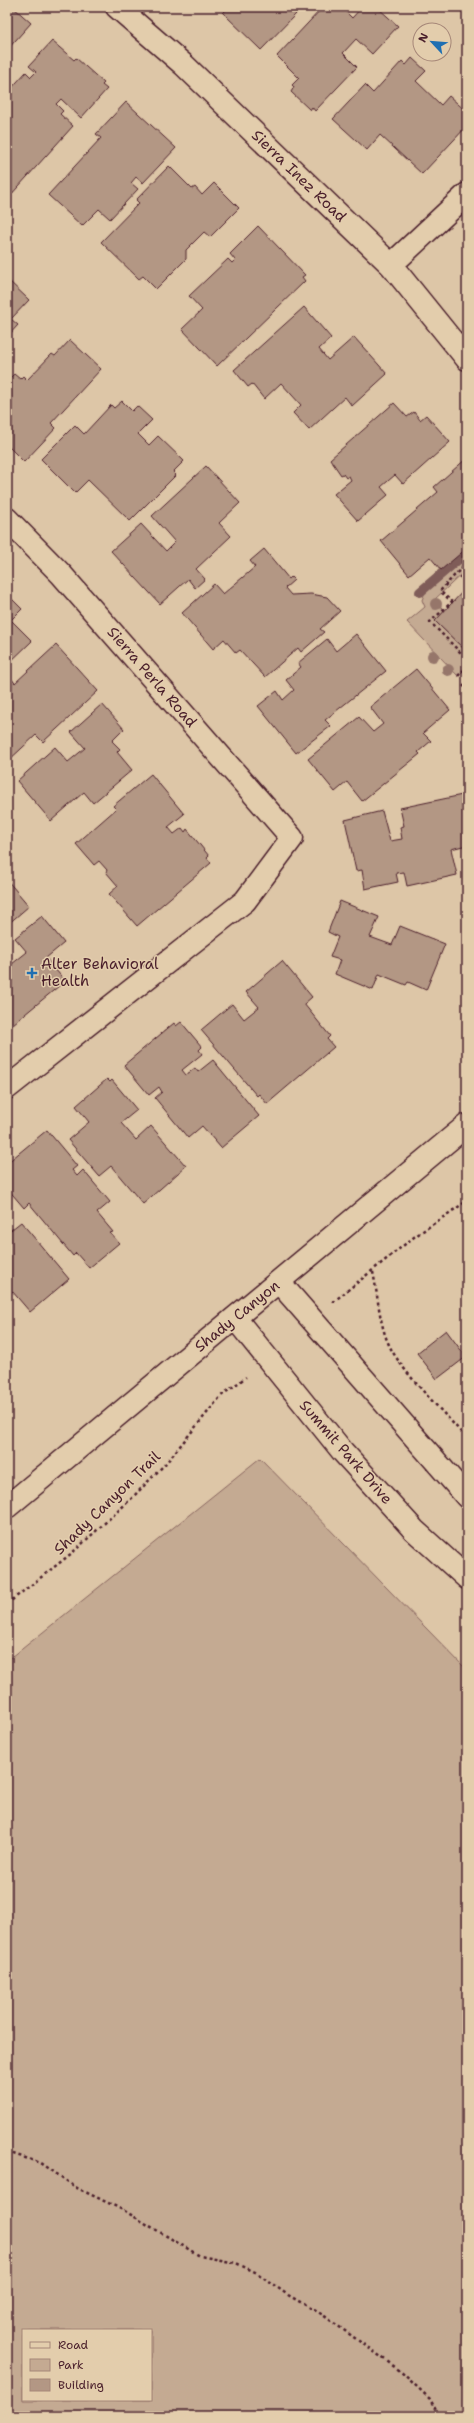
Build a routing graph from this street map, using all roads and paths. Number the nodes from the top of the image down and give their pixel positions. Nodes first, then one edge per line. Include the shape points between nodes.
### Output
1 (117, 7) edge
2 (467, 194) edge
3 (391, 265) junction
4 (467, 359) edge
5 (7, 519) edge
6 (467, 562) edge
7 (467, 659) edge
8 (467, 667) edge
9 (458, 676) dead end
10 (467, 683) edge
11 (463, 686) dead end
12 (7, 1088) edge
13 (467, 1126) edge
14 (467, 1202) edge
15 (373, 1272) junction
16 (279, 1282) junction
17 (336, 1300) dead end
18 (235, 1318) junction
19 (248, 1376) dead end
20 (467, 1439) edge
21 (467, 1497) edge
22 (7, 1507) edge
23 (467, 1578) edge
24 (7, 1604) edge
25 (7, 2152) edge
26 (439, 2416) edge

1 - 3 street, Sierra Inez Road via 184,64
2 - 3 street
3 - 4 street, Sierra Inez Road
5 - 12 street, Sierra Perla Road via 62,574 292,838 245,901
6 - 7 path via 440,591 452,602 430,622
8 - 9 path
10 - 11 path
13 - 16 street, Shady Canyon
14 - 15 path via 414,1237
15 - 17 path
15 - 20 path via 390,1346
16 - 18 street, Shady Canyon
16 - 21 street
18 - 22 street, Shady Canyon
18 - 23 street, Summit Park Drive via 343,1452 414,1530
19 - 24 path, Shady Canyon Trail via 221,1396 171,1457 131,1499 72,1553
25 - 26 path via 41,2163 77,2188 123,2210 200,2256 236,2263 258,2273 288,2295 323,2315 399,2370 430,2400

